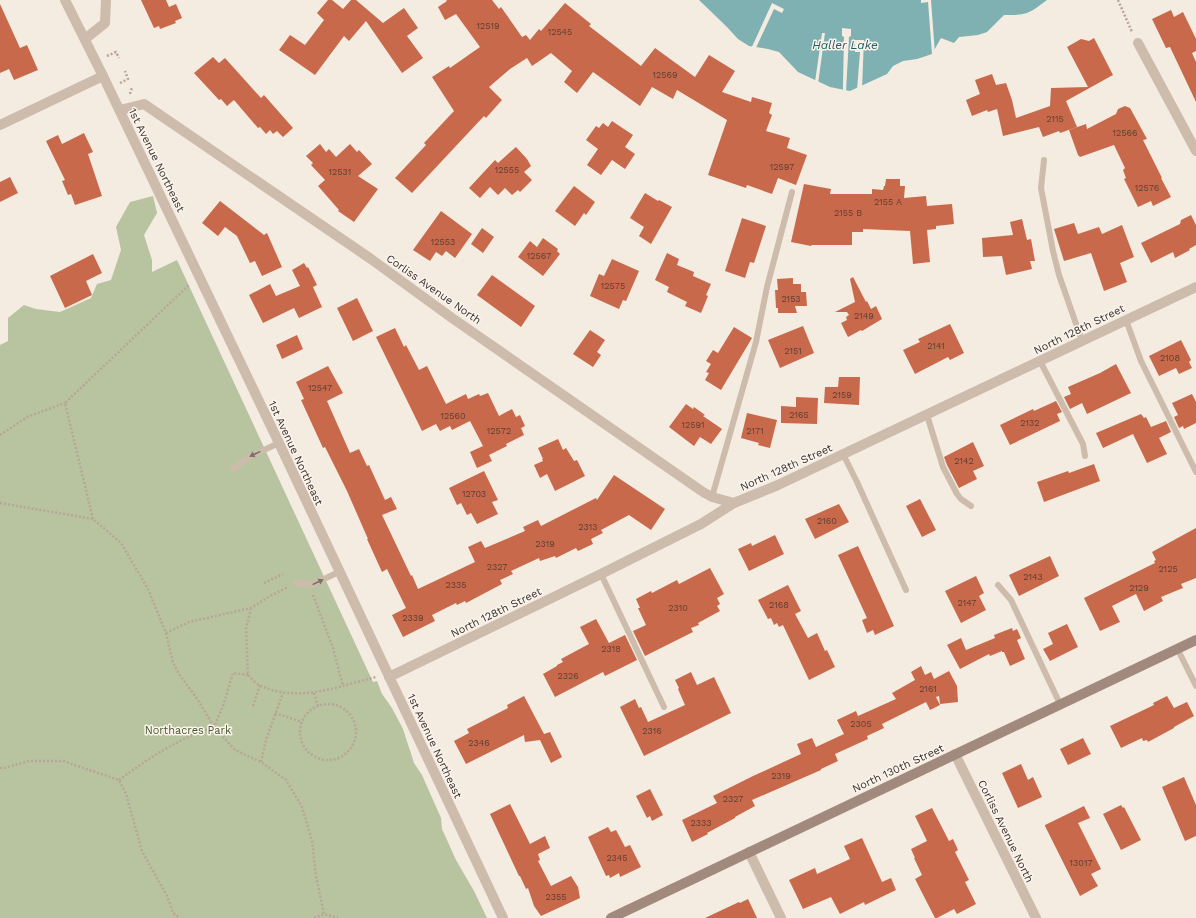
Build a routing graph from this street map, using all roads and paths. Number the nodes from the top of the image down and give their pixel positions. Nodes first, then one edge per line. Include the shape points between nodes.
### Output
1 (65, 0) edge
2 (106, 0) edge
3 (1118, 0) edge
4 (85, 39) junction
5 (1138, 43) joint
6 (107, 56) dead end
7 (119, 58) dead end
8 (125, 71) dead end
9 (103, 76) junction
10 (120, 83) dead end
11 (132, 87) dead end
12 (129, 94) dead end
13 (120, 110) junction
14 (0, 125) edge
15 (1196, 151) edge
16 (1044, 160) dead end
17 (792, 192) dead end
18 (189, 285) dead end
19 (1196, 287) edge
20 (1126, 320) junction
21 (1082, 341) junction
22 (1040, 361) junction
23 (65, 403) junction
24 (928, 415) junction
25 (0, 435) edge
26 (279, 443) junction
27 (843, 454) junction
28 (1085, 456) dead end
29 (233, 469) dead end
30 (1196, 472) edge
31 (712, 497) junction
32 (0, 503) edge
33 (734, 504) junction
34 (971, 506) dead end
35 (93, 519) junction
36 (339, 572) junction
37 (283, 574) dead end
38 (602, 574) junction
39 (264, 583) dead end
40 (296, 583) joint
41 (998, 585) dead end
42 (311, 586) junction
43 (906, 590) dead end
44 (251, 608) junction
45 (166, 633) junction
46 (1196, 640) edge
47 (1177, 648) junction
48 (248, 674) junction
49 (378, 676) dead end
50 (389, 677) junction
51 (260, 685) junction
52 (343, 686) junction
53 (1196, 686) edge
54 (283, 693) junction
55 (314, 693) junction
56 (1060, 704) junction
57 (253, 706) dead end
58 (318, 706) junction
59 (664, 707) dead end
60 (275, 713) junction
61 (302, 722) junction
62 (214, 727) junction
63 (955, 754) junction
64 (260, 762) junction
65 (0, 768) edge
66 (119, 780) junction
67 (749, 852) junction
68 (173, 913) junction
69 (324, 914) junction
70 (171, 918) edge
71 (180, 918) edge
72 (314, 918) edge
73 (338, 918) edge
74 (503, 918) edge
75 (611, 918) edge
76 (781, 918) edge
77 (1036, 918) edge

1 - 4 street, 1st Avenue Northeast
2 - 4 street via 105,23
3 - 5 path
4 - 9 street, 1st Avenue Northeast
5 - 15 street
6 - 7 path via 116,52
8 - 10 path via 128,78
9 - 13 street, 1st Avenue Northeast
9 - 14 street
11 - 12 path
13 - 26 street, 1st Avenue Northeast
13 - 31 street, Corliss Avenue North via 144,104
16 - 21 lane via 1041,188 1053,251
17 - 31 lane via 767,287 756,342
18 - 23 path
19 - 20 street, North 128th Street
20 - 21 street, North 128th Street
20 - 30 lane via 1141,361
21 - 22 street, North 128th Street
22 - 24 street, North 128th Street
22 - 28 lane via 1083,444
23 - 25 path via 27,417
23 - 35 path
24 - 27 street, North 128th Street
24 - 34 lane via 943,467 956,494
26 -> 29 lane via 249,457
26 - 36 street, 1st Avenue Northeast
27 - 33 street, North 128th Street
27 - 43 lane
31 - 33 street, Corliss Avenue North
32 - 35 path
33 - 38 street, North 128th Street via 701,524
35 - 45 path via 121,543 148,589
42 -> 36 lane
36 - 50 street, 1st Avenue Northeast
37 - 39 path
38 - 50 street, North 128th Street
38 - 59 lane
40 - 42 lane
40 - 44 path
41 - 56 lane via 1011,600
42 - 52 path via 333,648
44 - 45 path via 189,622
44 - 48 path via 246,629
45 - 62 path via 173,663
46 - 47 main road, North 130th Street
47 - 53 lane
47 - 56 main road, North 130th Street
48 - 51 path
48 - 62 path via 233,673
49 - 52 path
50 - 74 street, 1st Avenue Northeast
51 - 54 path
51 - 57 path
52 - 55 path
54 - 55 path
54 - 60 path
55 - 58 path
56 - 63 main road, North 130th Street
58 - 61 path via 310,711
58 - 61 path via 337,705 351,716 356,733 350,749 335,759 317,757 304,746 300,727
60 - 61 path
60 - 64 path
62 - 64 path via 234,750
62 - 66 path via 168,746
63 - 67 main road, North 130th Street
63 - 77 street, Corliss Avenue North
64 - 69 path via 286,780 302,807 312,841
65 - 66 path via 29,761 63,761
66 - 68 path via 128,801 142,851 167,896
67 - 75 main road, North 130th Street
67 - 76 street
68 - 70 path
68 - 71 path
69 - 72 path
69 - 73 path

